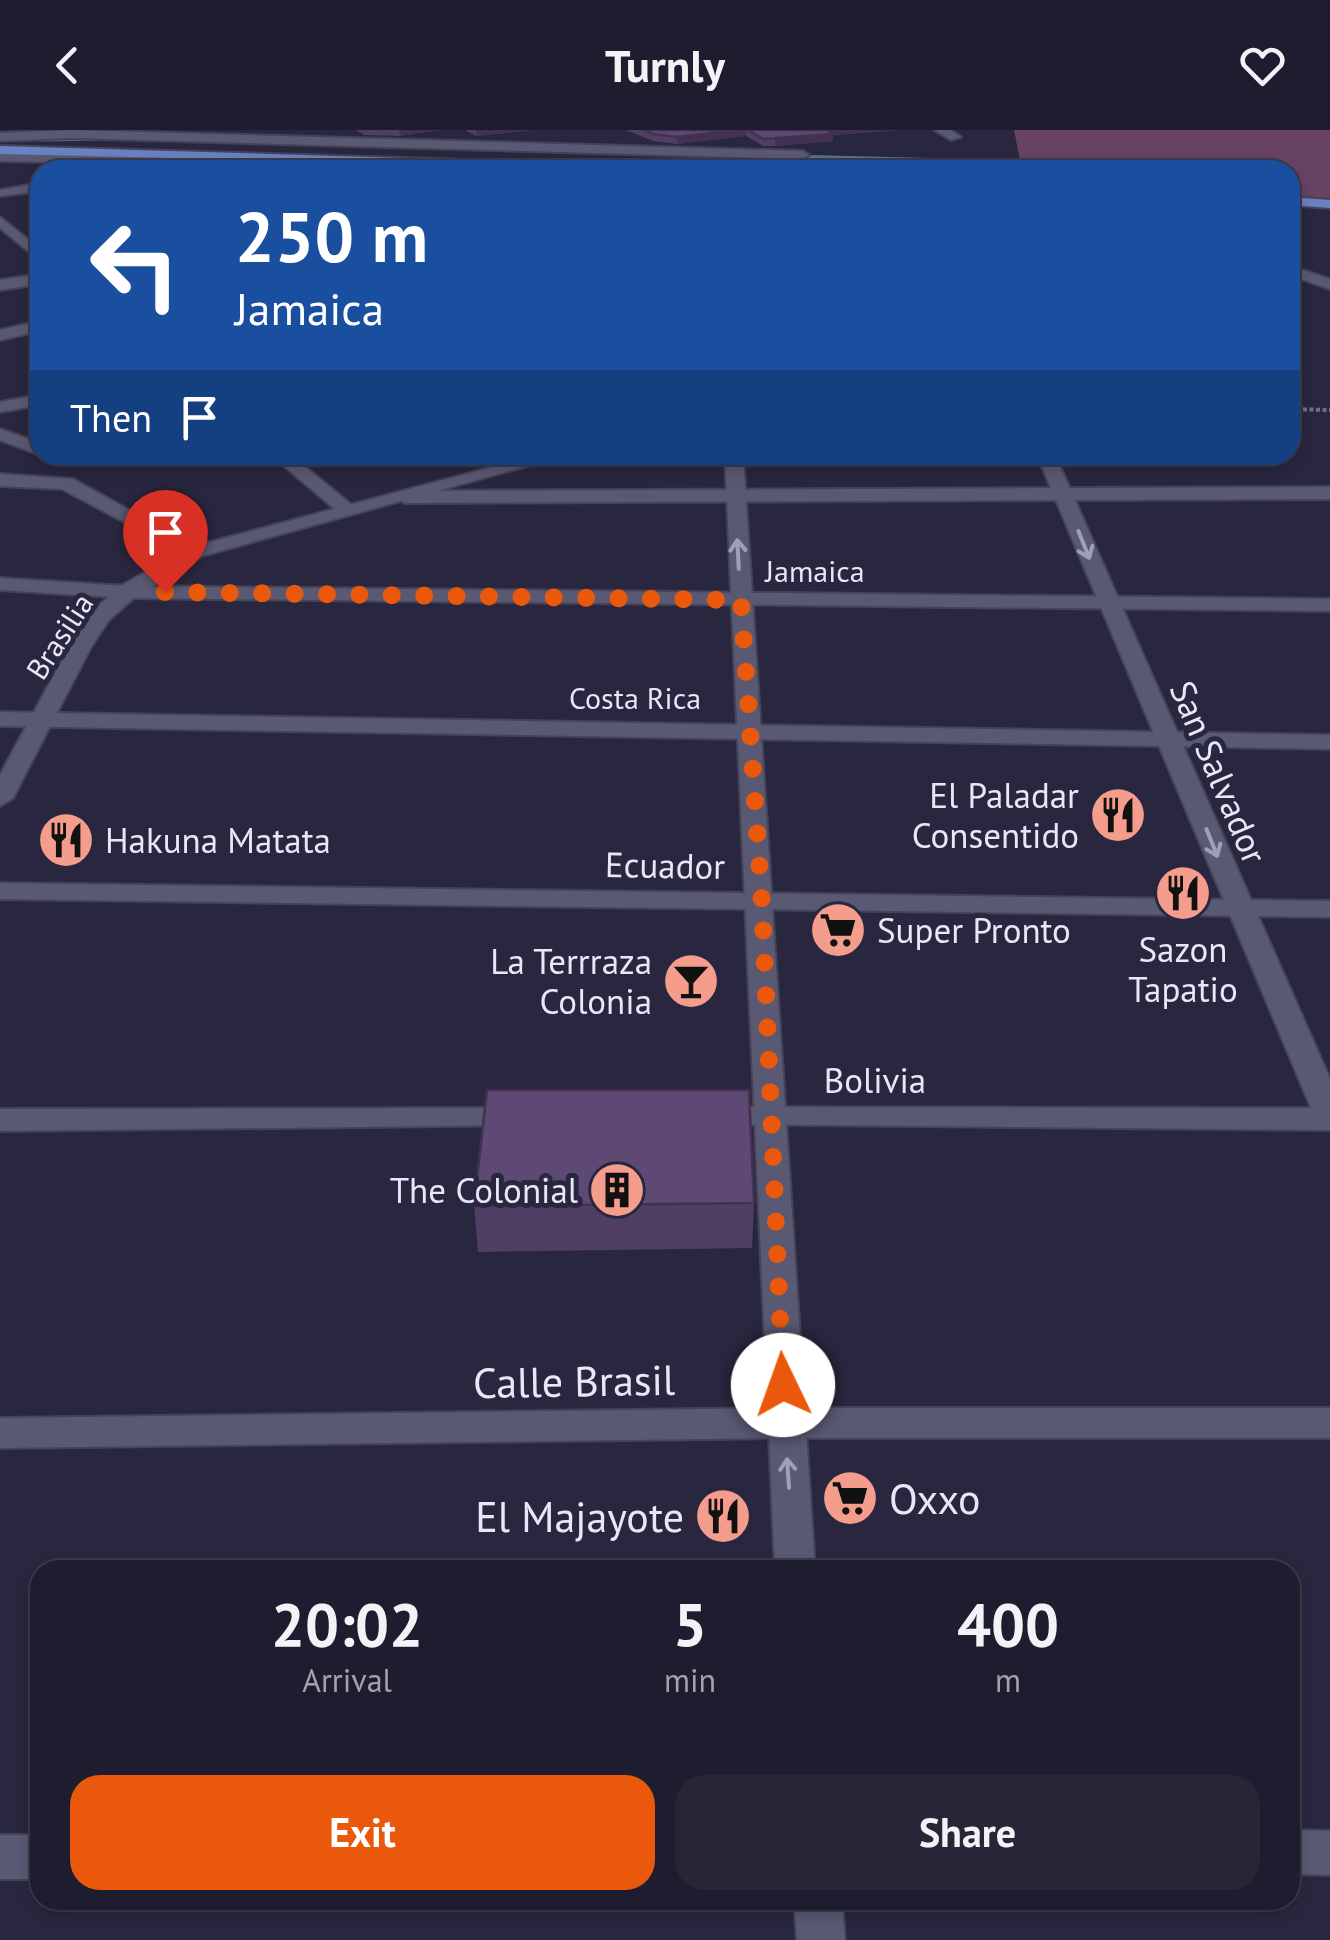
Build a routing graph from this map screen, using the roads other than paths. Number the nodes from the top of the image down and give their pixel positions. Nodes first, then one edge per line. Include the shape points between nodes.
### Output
1 (249, 130) edge
2 (430, 130) edge
3 (940, 130) edge
4 (69, 132) edge
5 (624, 136) dead end
6 (0, 137) edge
7 (782, 138) edge
8 (955, 138) dead end
9 (267, 140) junction
10 (467, 147) junction
11 (668, 152) junction
12 (0, 153) edge
13 (131, 155) junction
14 (527, 155) junction
15 (303, 158) junction
16 (184, 160) edge
17 (307, 160) edge
18 (576, 160) edge
19 (30, 189) edge
20 (1, 196) edge
21 (1300, 202) edge
22 (1330, 204) edge
23 (0, 221) edge
24 (30, 248) edge
25 (1317, 260) dead end
26 (1300, 264) edge
27 (1300, 271) edge
28 (30, 281) edge
29 (1330, 284) edge
30 (0, 286) edge
31 (1300, 288) edge
32 (30, 328) edge
33 (0, 335) edge
34 (30, 402) edge
35 (0, 407) edge
36 (0, 434) edge
37 (30, 445) edge
38 (55, 465) edge
39 (292, 465) edge
40 (521, 465) edge
41 (734, 465) edge
42 (1051, 465) edge
43 (0, 480) edge
44 (66, 483) junction
45 (1330, 493) edge
46 (405, 497) junction
47 (1065, 497) junction
48 (735, 498) junction
49 (350, 512) junction
50 (195, 552) junction
51 (0, 584) edge
52 (127, 592) junction
53 (741, 600) junction
54 (1107, 602) junction
55 (1330, 605) edge
56 (0, 719) edge
57 (41, 722) junction
58 (749, 730) junction
59 (1170, 737) junction
60 (1330, 742) edge
61 (0, 798) edge
62 (0, 891) edge
63 (762, 903) junction
64 (1238, 908) junction
65 (1330, 909) edge
66 (670, 1117) edge
67 (769, 1117) junction
68 (1330, 1117) edge
69 (552, 1118) edge
70 (0, 1120) edge
71 (785, 1423) junction
72 (1330, 1423) edge
73 (0, 1433) edge
74 (794, 1560) edge
75 (1300, 1852) edge
76 (1330, 1853) edge
77 (0, 1857) edge
78 (30, 1857) edge
79 (819, 1910) edge
80 (821, 1940) edge

1 - 9 street
2 - 10 street
3 - 8 street
4 - 6 street
4 - 9 street
5 - 11 street
7 - 11 street via 803,155
9 - 10 street
9 - 15 street
10 - 14 street
11 - 14 street
12 - 13 street
13 - 15 main road
13 - 16 street
14 - 15 main road
14 - 18 main road
15 - 17 street
19 - 20 street
21 - 22 main road
23 - 24 street
25 - 26 street
27 - 29 street
28 - 30 street
29 - 31 street
32 - 33 street
34 - 35 street
36 - 37 street
38 - 44 street
39 - 49 street
40 - 46 street, Brasilia
41 - 48 street
42 - 47 street, San Salvador
43 - 44 street
44 - 50 street
45 - 47 street
46 - 48 street
46 - 49 street, Brasilia
47 - 48 street
47 -> 54 street, San Salvador
53 -> 48 street
49 - 50 street, Brasilia
50 - 52 street, Brasilia
51 - 52 street, Jamaica
52 - 53 street, Jamaica
52 - 57 street, Brasilia via 100,616
53 - 54 street, Jamaica
53 - 58 street
54 - 55 street, Jamaica
54 - 59 street, San Salvador
56 - 57 street, Costa Rica
57 - 58 street, Costa Rica
57 - 61 street, Brasilia
58 - 59 street, Costa Rica
58 - 63 street
59 - 60 street, Costa Rica
59 -> 64 street, San Salvador
62 - 63 street, Ecuador
63 - 64 street, Ecuador
63 - 67 street
64 - 65 street, Ecuador
64 - 68 street, San Salvador
66 - 67 street, Bolivia
67 - 68 street, Bolivia
67 - 71 street
69 - 70 street
71 - 72 street, Calle Brasil
71 - 73 street, Calle Brasil
74 -> 71 street
75 - 76 street
77 - 78 street
79 - 80 street

